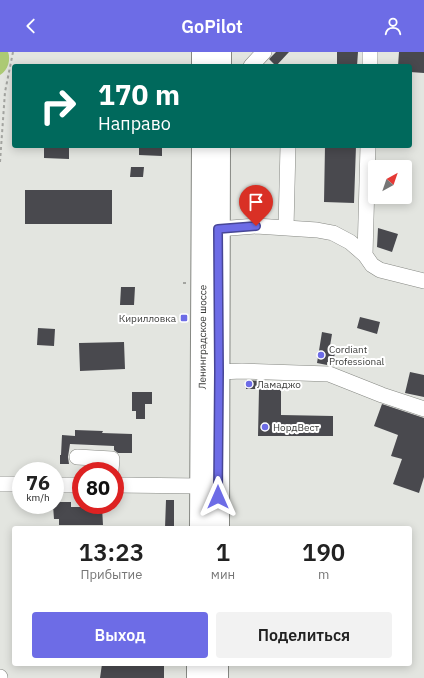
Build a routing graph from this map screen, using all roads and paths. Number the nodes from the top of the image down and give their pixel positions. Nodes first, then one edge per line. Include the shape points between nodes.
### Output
1 (13, 52) edge
2 (203, 52) edge
3 (220, 52) edge
4 (251, 52) edge
5 (264, 52) edge
6 (370, 52) edge
7 (203, 64) edge
8 (220, 64) edge
9 (250, 64) edge
10 (252, 64) edge
11 (370, 64) edge
12 (203, 148) edge
13 (219, 148) edge
14 (288, 148) edge
15 (368, 148) edge
16 (0, 162) edge
17 (286, 228) junction
18 (218, 229) junction
19 (365, 255) junction
20 (424, 281) edge
21 (219, 372) junction
22 (424, 409) edge
23 (77, 457) dead end
24 (112, 462) edge
25 (0, 484) edge
26 (12, 484) edge
27 (124, 485) edge
28 (202, 486) junction
29 (201, 526) edge
30 (218, 526) edge
31 (198, 666) edge
32 (217, 666) edge
33 (198, 678) edge
34 (217, 678) edge

1 - 16 path via 5,92
2 - 7 highway
3 - 8 highway
4 - 9 street
5 - 10 street
6 - 11 street
12 - 28 highway, Ленинградское шоссе
13 - 18 highway, Ленинградское шоссе
14 - 17 street
15 - 19 street
17 - 18 street via 256,226
17 - 19 street via 333,233 350,242
18 - 21 highway, Ленинградское шоссе
19 - 20 street via 372,265 380,270
21 - 22 street via 242,370 328,374
21 - 30 highway, Ленинградское шоссе
23 - 24 street via 112,459
25 - 26 street
27 - 28 street
28 - 29 highway, Ленинградское шоссе
31 - 33 highway
32 - 34 highway

